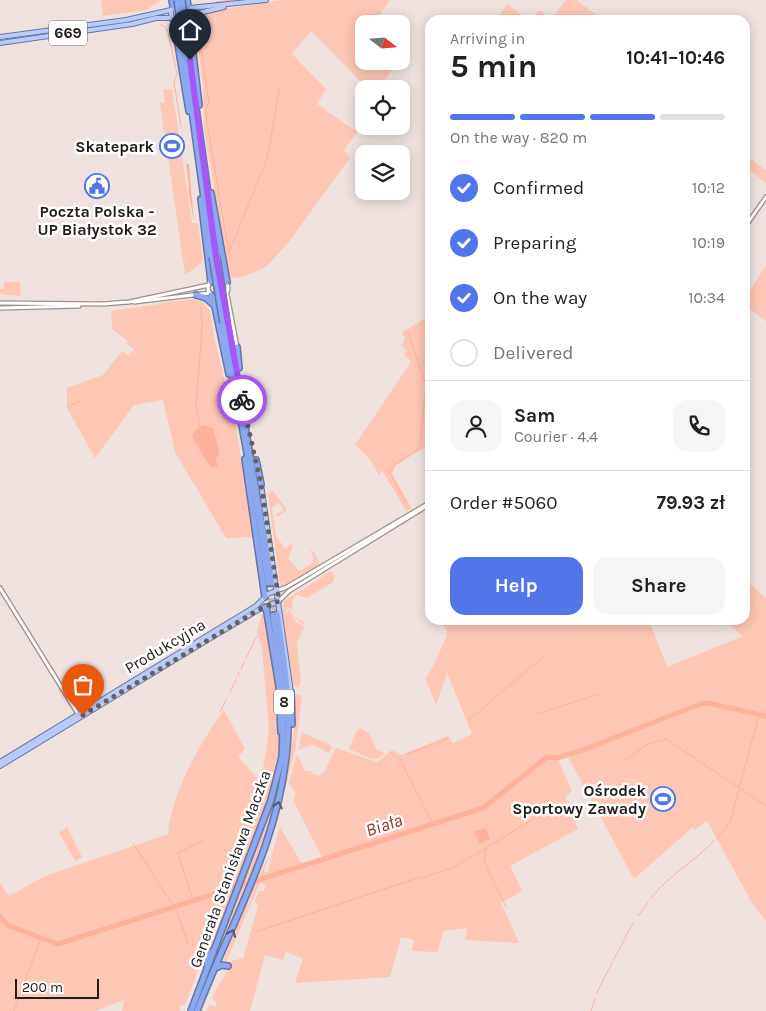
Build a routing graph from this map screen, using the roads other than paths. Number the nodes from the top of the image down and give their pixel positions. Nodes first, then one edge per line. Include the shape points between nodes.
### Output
1 (172, 0) edge
2 (176, 0) edge
3 (182, 0) edge
4 (266, 0) edge
5 (188, 5) edge
6 (172, 8) junction
7 (213, 8) junction
8 (190, 17) junction
9 (173, 19) junction
10 (127, 22) junction
11 (1, 37) edge
12 (1, 43) edge
13 (185, 44) junction
14 (199, 126) junction
15 (194, 133) junction
16 (204, 166) junction
17 (202, 186) junction
18 (766, 197) edge
19 (750, 220) edge
20 (214, 257) junction
21 (227, 282) junction
22 (210, 284) junction
23 (210, 294) junction
24 (227, 294) junction
25 (196, 295) junction
26 (129, 302) junction
27 (0, 303) edge
28 (84, 305) junction
29 (0, 308) edge
30 (215, 308) junction
31 (237, 347) joint
32 (239, 397) junction
33 (247, 429) junction
34 (244, 440) junction
35 (261, 484) joint
36 (425, 506) edge
37 (405, 518) junction
38 (0, 588) edge
39 (278, 590) junction
40 (265, 597) junction
41 (279, 601) junction
42 (266, 607) junction
43 (213, 634) junction
44 (291, 692) joint
45 (80, 715) junction
46 (41, 739) junction
47 (0, 762) edge
48 (0, 766) edge
49 (284, 776) junction
50 (274, 789) junction
51 (223, 954) junction
52 (216, 969) junction
53 (191, 1011) edge
54 (197, 1011) edge

1 - 6 highway
2 - 13 highway, bridge
3 - 13 highway, bridge
4 - 7 main road
5 - 6 main road via 179,3
5 - 7 main road
5 - 8 main road
6 - 9 main road
6 - 10 main road, 669
7 - 8 main road
8 - 9 main road via 180,23
8 - 14 highway
9 - 10 main road, 669
9 - 15 highway
10 - 11 main road, 669
10 - 12 main road, 669
11 - 12 main road
13 - 14 highway
13 - 15 highway
14 - 16 highway
15 - 17 highway
16 - 20 highway
16 - 21 highway
17 - 20 highway
17 - 22 highway via 201,209
18 - 19 street
20 - 32 highway, bridge
21 - 22 street via 217,278
21 - 24 street
22 - 23 street
22 - 26 street
23 - 24 street via 220,298
23 - 25 street
23 - 30 highway
24 - 31 street
25 - 26 street
25 - 30 highway via 209,300
26 - 28 street
27 - 28 street
28 - 29 street
30 - 32 highway via 225,360
31 - 32 highway
32 - 33 highway
32 - 34 highway
33 - 34 highway via 270,583
33 - 35 highway
34 - 40 highway
35 - 39 main road
36 - 37 street
37 - 39 street
37 - 41 street
38 - 45 street
39 - 40 main road, Produkcyjna
39 - 41 main road
40 - 42 main road
40 - 43 main road, Produkcyjna
41 - 42 main road, Produkcyjna
41 - 44 main road
42 - 43 main road, Produkcyjna
42 - 50 highway via 278,677 281,729
43 - 45 main road, Produkcyjna
44 - 49 highway via 291,741
45 - 46 main road, Produkcyjna
46 - 47 main road, Produkcyjna
46 - 48 main road, Produkcyjna
49 - 50 highway, Generała Stanisława Maczka / 8 via 288,704 275,615 284,721 282,757
51 -> 49 highway, Generała Stanisława Maczka / 8 via 270,833
50 - 53 highway, Generała Stanisława Maczka / 8
51 - 52 highway, Generała Stanisława Maczka / 8
51 - 52 highway via 222,960 227,965 220,964
52 - 54 highway, Generała Stanisława Maczka / 8

